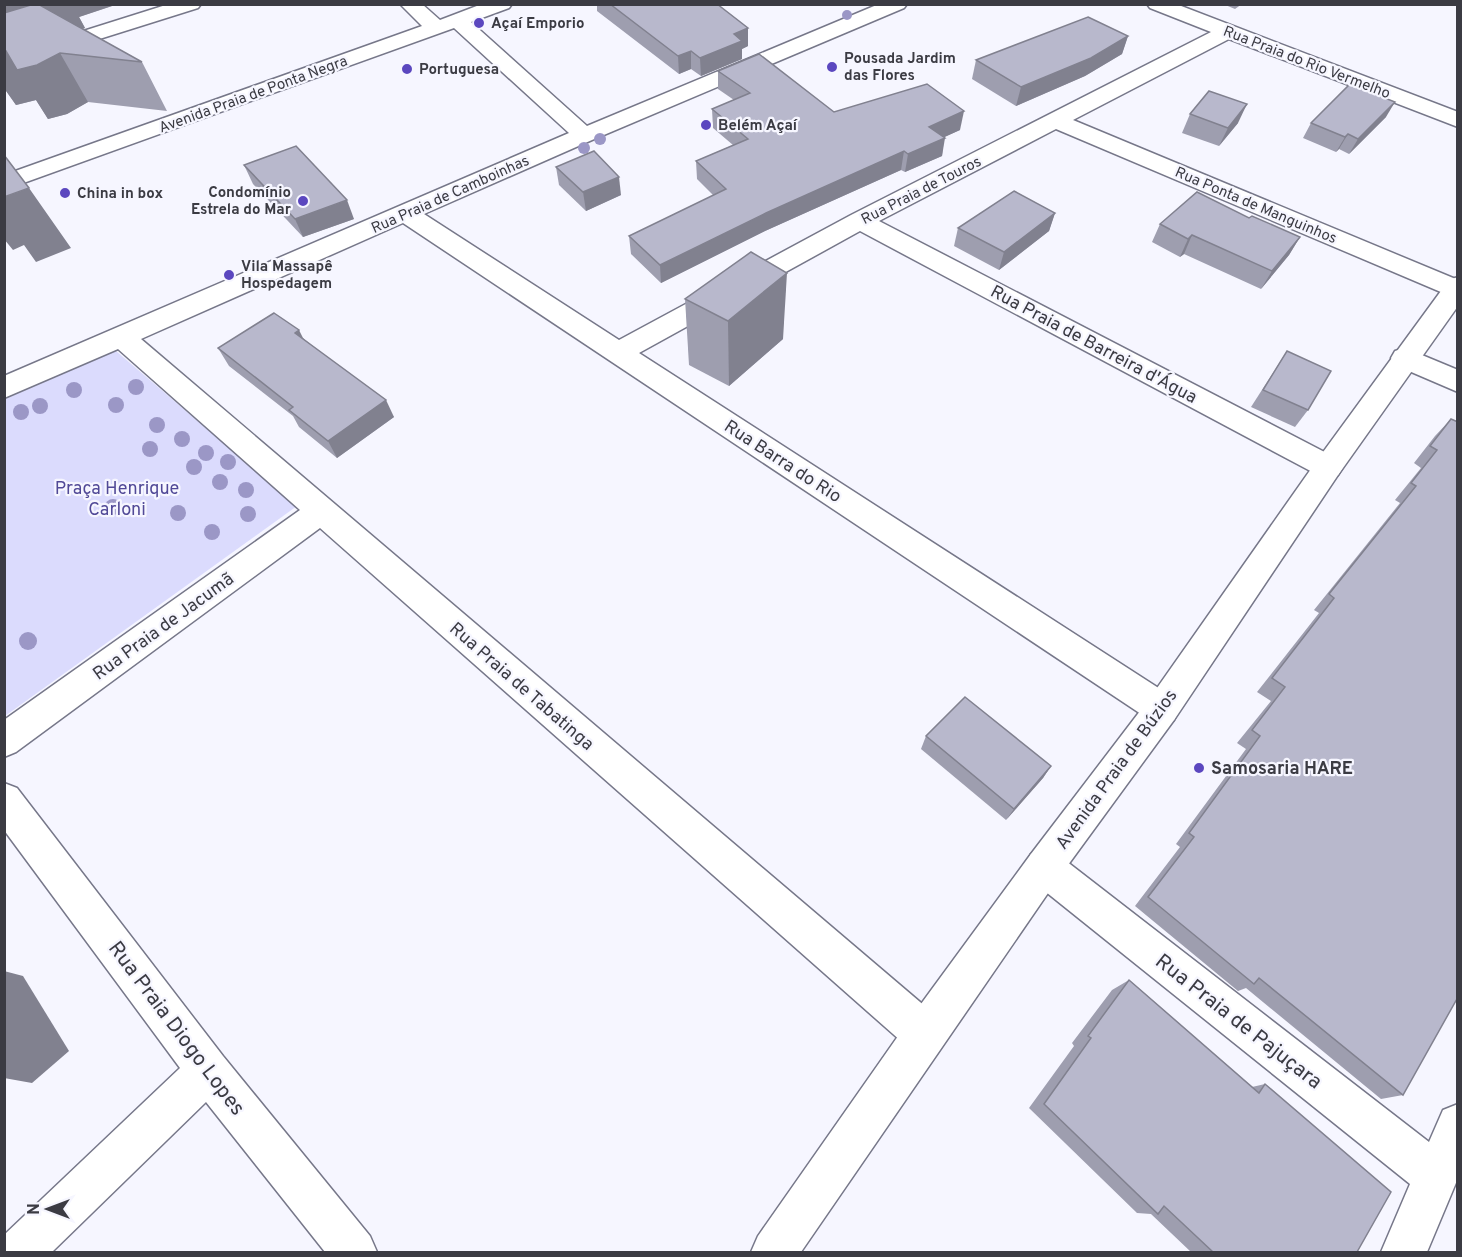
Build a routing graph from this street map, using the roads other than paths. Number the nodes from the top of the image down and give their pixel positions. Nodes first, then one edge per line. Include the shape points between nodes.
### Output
1 (190, 4) edge
2 (410, 4) edge
3 (502, 4) edge
4 (897, 4) edge
5 (1156, 4) edge
6 (448, 24) junction
7 (1228, 31) junction
8 (4, 63) edge
9 (1458, 120) edge
10 (1056, 121) junction
11 (584, 135) junction
12 (9, 174) edge
13 (405, 213) junction
14 (860, 220) junction
15 (1456, 287) edge
16 (120, 337) junction
17 (617, 353) junction
18 (1405, 358) junction
19 (1458, 382) edge
20 (4, 388) edge
21 (1328, 467) junction
22 (321, 511) junction
23 (1162, 709) junction
24 (4, 741) edge
25 (4, 800) edge
26 (1044, 867) junction
27 (925, 1035) junction
28 (208, 1071) junction
29 (1458, 1125) edge
30 (1435, 1175) junction
31 (20, 1252) edge
32 (354, 1252) edge
33 (774, 1252) edge
34 (1404, 1252) edge

1 - 8 street
2 - 6 street
3 - 6 street, Avenida Praia de Ponta Negra
4 - 11 street, Rua Praia de Camboinhas
5 - 7 street, Rua Praia do Rio Vermelho
6 - 11 street
6 - 12 street, Avenida Praia de Ponta Negra
7 - 9 street, Rua Praia do Rio Vermelho
7 - 10 street, Rua Praia de Touros
10 - 14 street, Rua Praia de Touros
10 - 15 street, Rua Ponta de Manguinhos
11 - 13 street, Rua Praia de Camboinhas
13 - 16 street, Rua Praia de Camboinhas
13 - 17 street, Rua Barra do Rio
14 - 17 street, Rua Praia de Touros
14 - 21 street, Rua Praia de Barreira d'Água
15 - 18 street, Avenida Praia de Búzios
16 - 20 street, Rua Praia de Camboinhas
16 - 22 street, Rua Praia de Tabatinga
17 - 23 street, Rua Barra do Rio
18 - 19 street
18 - 21 street, Avenida Praia de Búzios
21 - 23 street, Avenida Praia de Búzios
22 - 24 street, Rua Praia de Jacumã
22 - 27 street, Rua Praia de Tabatinga
23 - 26 street, Avenida Praia de Búzios
25 - 28 street, Rua Praia Diogo Lopes
26 - 27 street, Avenida Praia de Búzios
26 - 30 street, Rua Praia de Pajuçara
27 - 33 street, Avenida Praia de Búzios
28 - 31 street
28 - 32 street, Rua Praia Diogo Lopes
29 - 30 street
30 - 34 street

